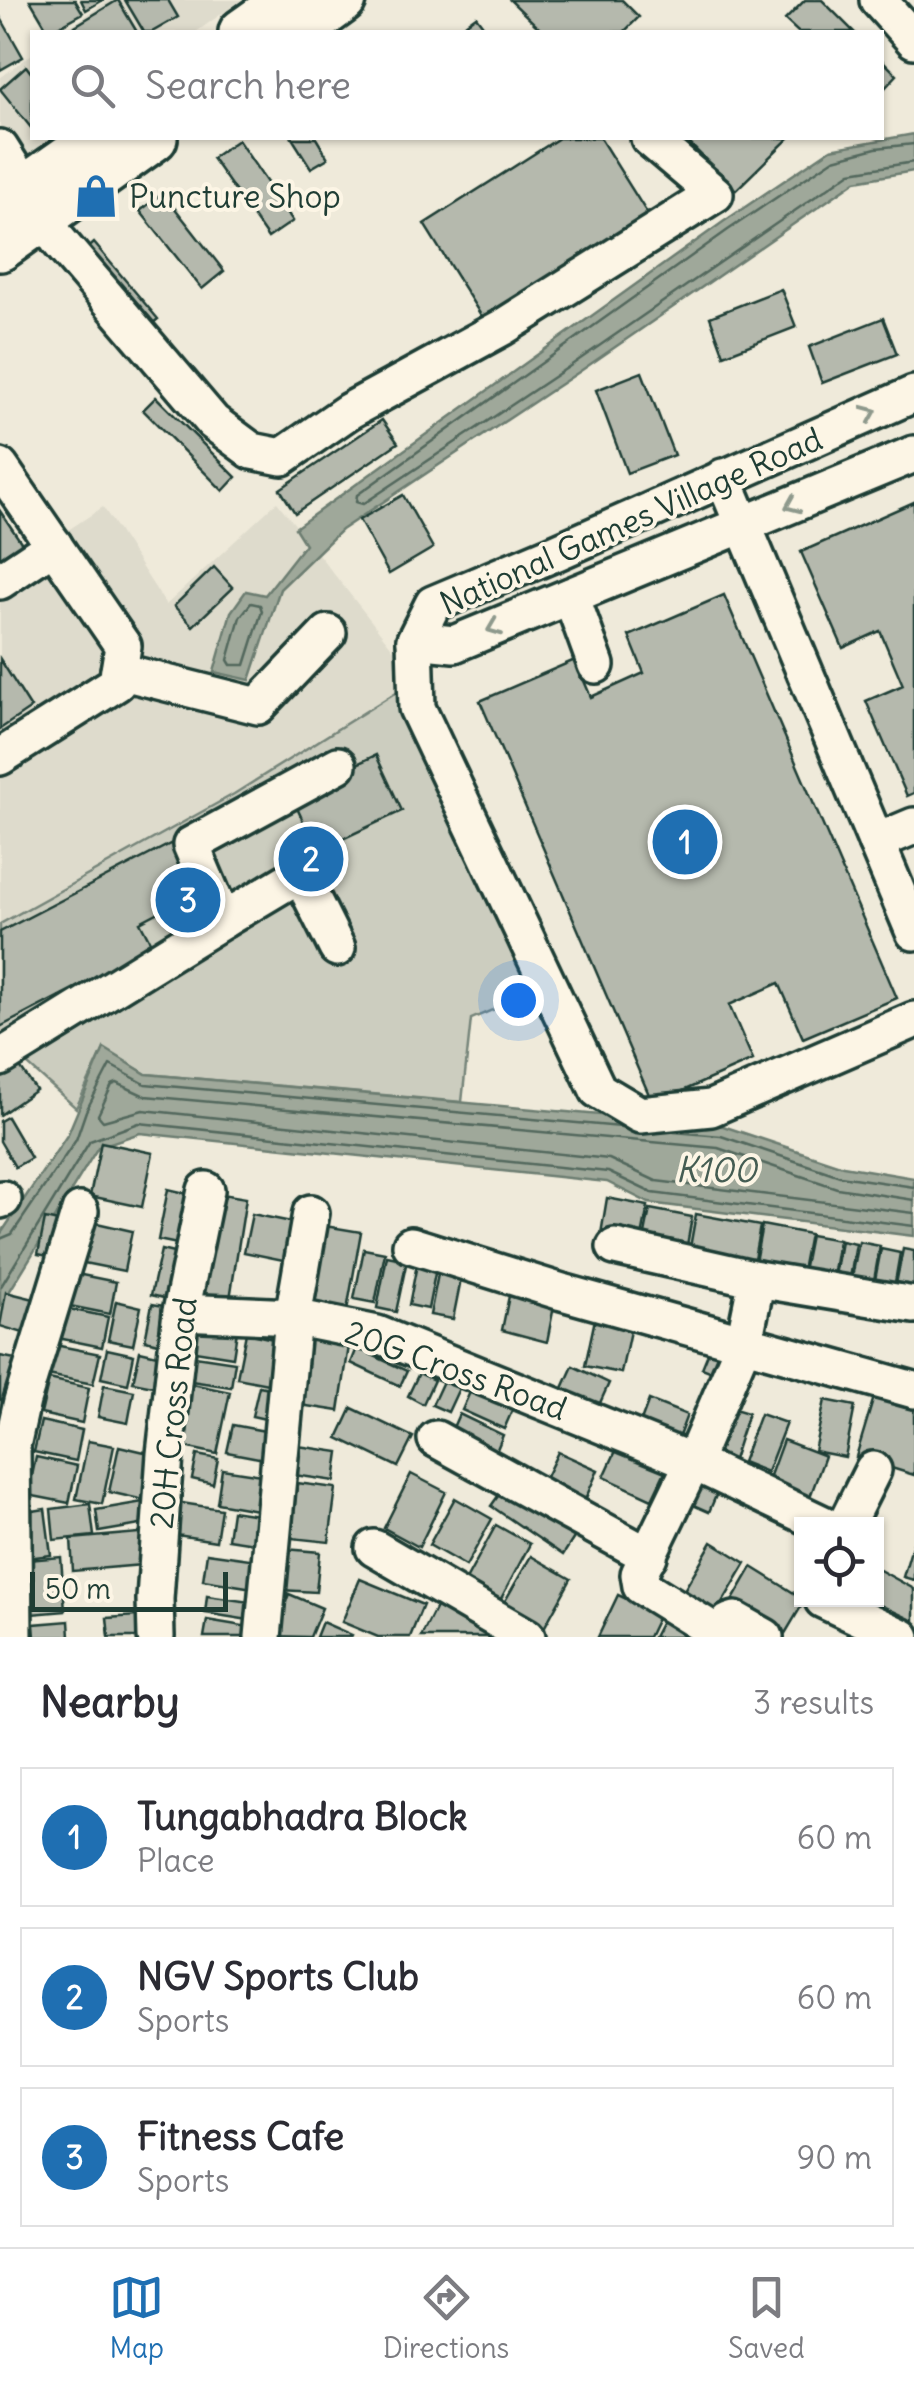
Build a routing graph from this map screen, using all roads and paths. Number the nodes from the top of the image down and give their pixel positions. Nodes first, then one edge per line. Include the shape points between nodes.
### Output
1 (286, 0) edge
2 (343, 0) edge
3 (878, 0) edge
4 (245, 30) edge
5 (302, 30) edge
6 (914, 40) edge
7 (94, 140) edge
8 (150, 140) edge
9 (651, 140) edge
10 (0, 148) edge
11 (23, 205) edge
12 (0, 248) edge
13 (914, 394) edge
14 (914, 454) edge
15 (0, 468) edge
16 (723, 478) junction
17 (743, 526) junction
18 (54, 545) junction
19 (0, 580) edge
20 (570, 596) junction
21 (328, 633) dead end
22 (415, 640) junction
23 (596, 665) dead end
24 (119, 670) junction
25 (0, 757) edge
26 (338, 764) dead end
27 (914, 826) edge
28 (876, 842) junction
29 (223, 920) junction
30 (914, 932) edge
31 (337, 948) dead end
32 (914, 1020) edge
33 (6, 1055) edge
34 (206, 1190) dead end
35 (80, 1212) dead end
36 (312, 1212) dead end
37 (411, 1245) dead end
38 (615, 1248) dead end
39 (757, 1279) junction
40 (914, 1305) edge
41 (181, 1312) junction
42 (292, 1317) junction
43 (744, 1342) junction
44 (914, 1390) edge
45 (436, 1439) dead end
46 (693, 1462) junction
47 (873, 1470) dead end
48 (808, 1517) edge
49 (850, 1517) edge
50 (374, 1548) dead end
51 (650, 1556) junction
52 (838, 1607) edge
53 (14, 1637) edge
54 (156, 1637) edge
55 (262, 1637) edge
56 (527, 1637) edge
57 (717, 1637) edge
58 (765, 1637) edge
59 (902, 1637) edge

1 - 4 main road
2 - 5 main road
3 - 6 street
7 - 11 main road
8 - 11 main road
9 - 11 street via 715,194 282,457 252,452 213,422
10 - 11 street
11 - 12 main road
16 -> 13 street, National Games Village Road
14 -> 17 street, National Games Village Road
15 - 18 street
16 - 17 street
16 - 22 street, National Games Village Road via 432,604
17 - 20 street, National Games Village Road
17 - 28 street
18 - 19 street
18 - 24 street via 123,646
20 -> 22 street, National Games Village Road via 454,644
20 - 23 street
21 - 24 street via 258,706
22 - 32 street via 417,708 598,1090 640,1115 711,1108
24 - 25 street via 117,683
26 - 29 street via 191,845
27 - 28 street
28 - 30 street
29 - 31 street via 300,874
29 - 33 street
34 - 41 street, 20H Cross Road
35 - 53 street via 12,1446
36 - 42 street
37 - 43 street
38 - 39 street
39 - 40 street
39 - 43 street
41 - 42 street, 20G Cross Road
41 - 54 street, 20H Cross Road
42 - 46 street, 20G Cross Road via 376,1334
42 - 55 street
43 - 44 street
43 - 46 street
45 - 51 street
46 - 48 street, 20G Cross Road
46 - 51 street
47 - 49 street
50 - 56 street
51 - 57 street via 639,1574 641,1586
52 - 59 street
57 - 58 street via 736,1620

